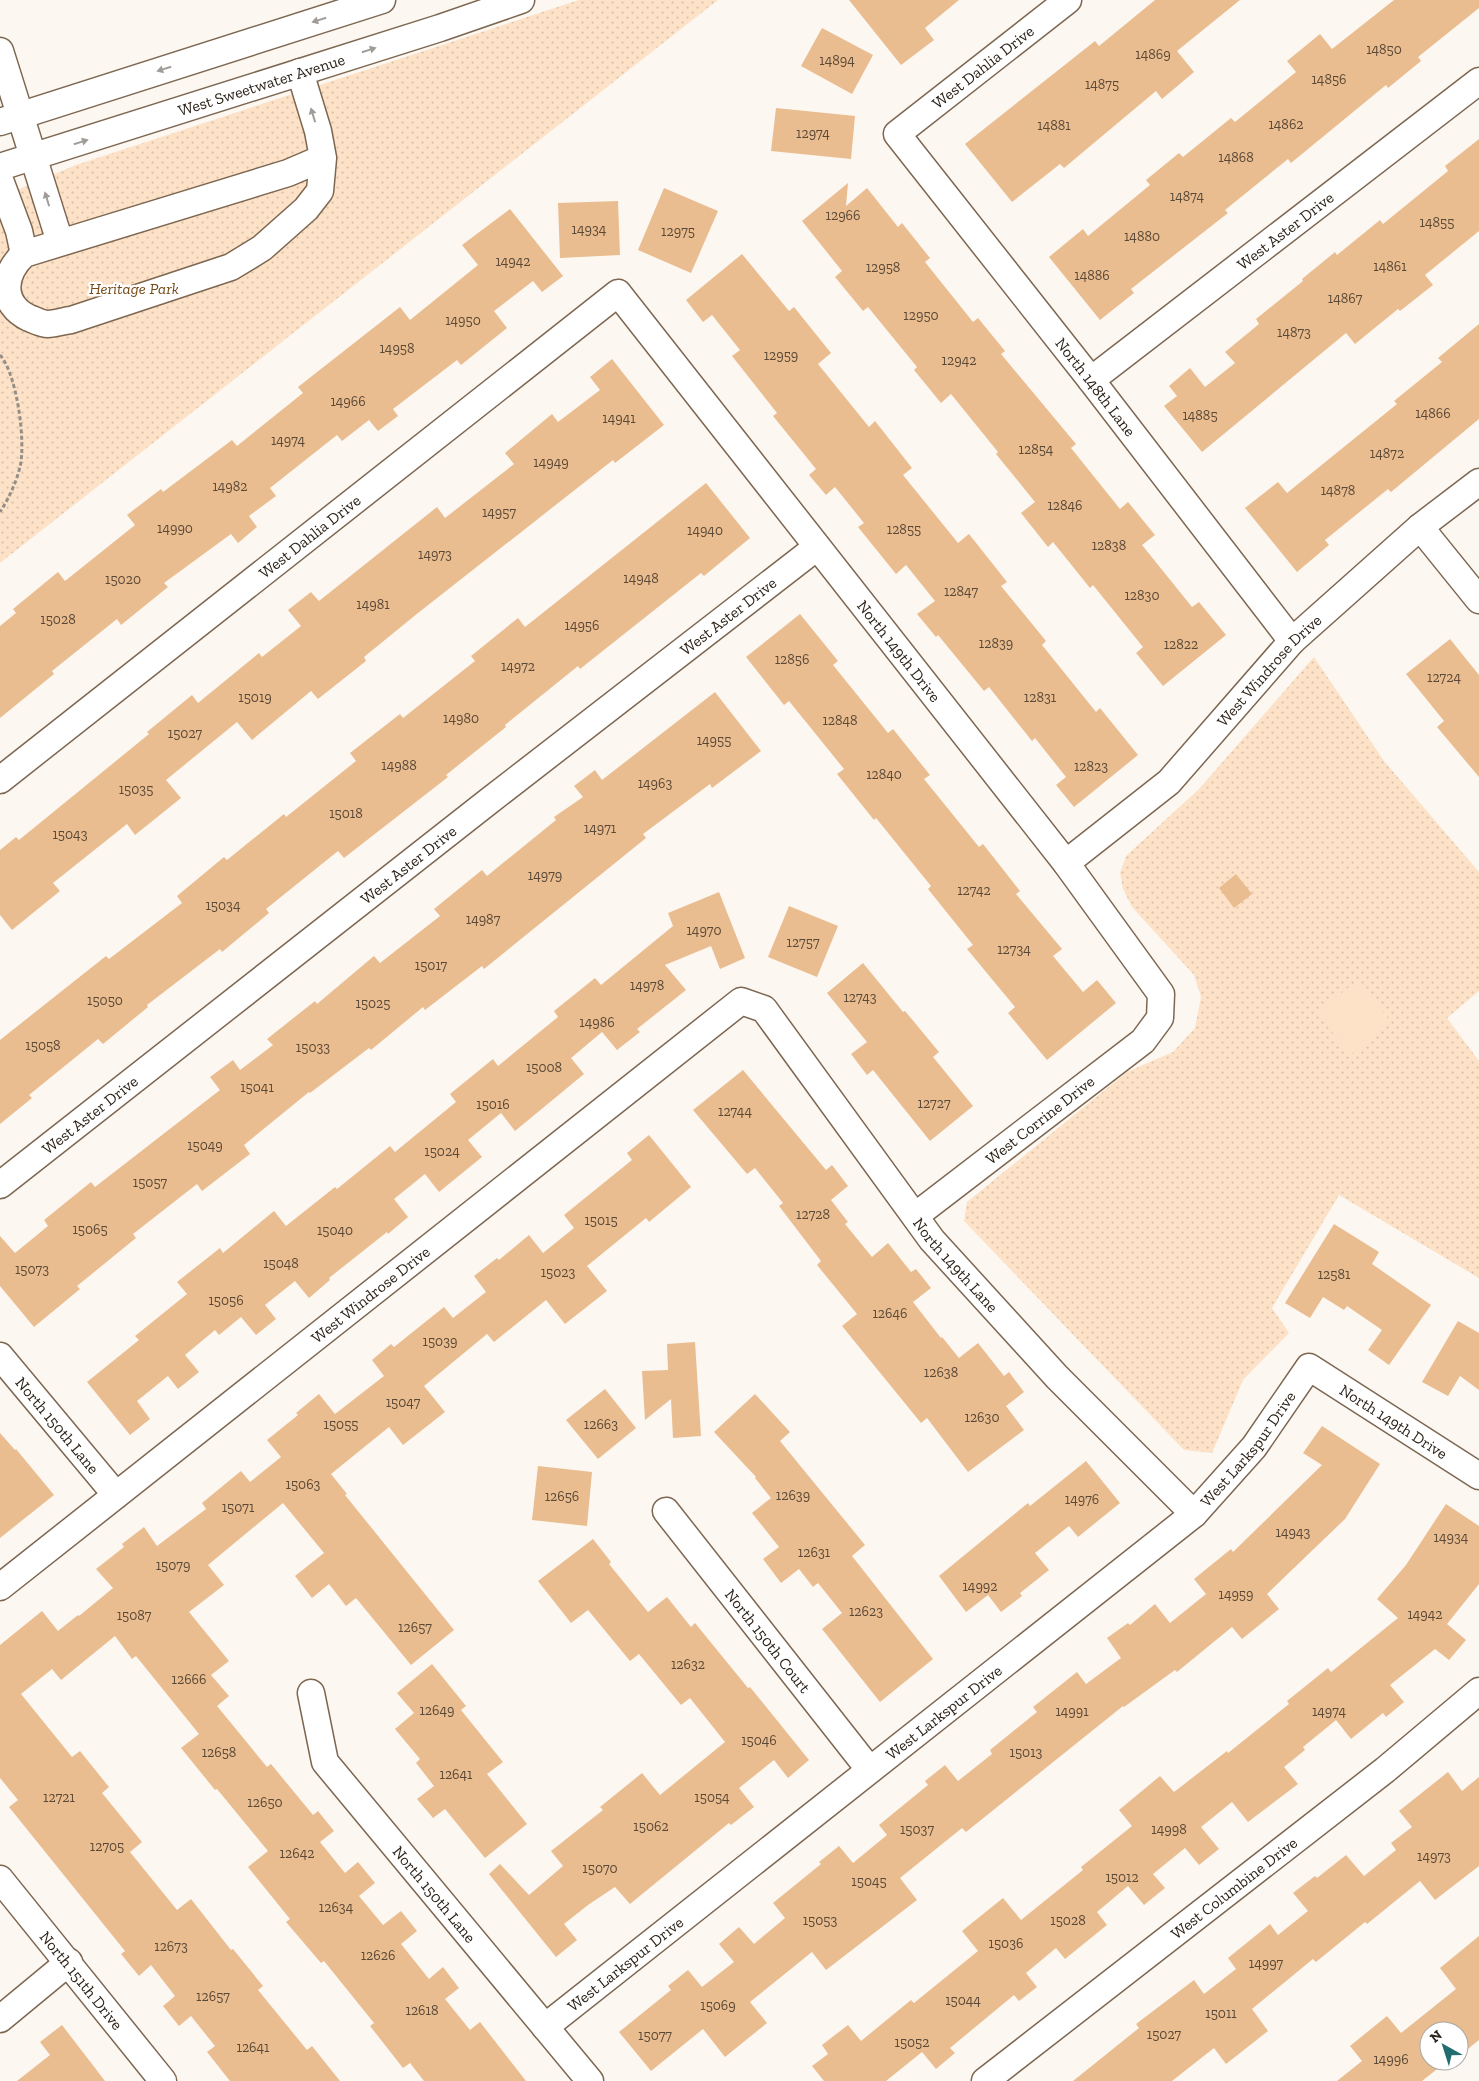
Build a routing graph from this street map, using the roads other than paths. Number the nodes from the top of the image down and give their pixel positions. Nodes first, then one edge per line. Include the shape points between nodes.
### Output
1 (382, 0) edge
2 (522, 0) edge
3 (1068, 0) edge
4 (0, 51) edge
5 (300, 72) junction
6 (1479, 81) edge
7 (10, 119) edge
8 (897, 134) joint
9 (34, 156) junction
10 (323, 158) junction
11 (0, 167) edge
12 (0, 180) edge
13 (60, 242) junction
14 (24, 254) junction
15 (618, 293) joint
16 (1091, 380) junction
17 (1479, 482) edge
18 (1420, 527) junction
19 (817, 547) junction
20 (1479, 600) edge
21 (1292, 642) junction
22 (0, 780) edge
23 (1066, 863) junction
24 (740, 1001) joint
25 (1160, 1018) joint
26 (0, 1185) edge
27 (915, 1216) junction
28 (0, 1356) edge
29 (1309, 1367) joint
30 (1479, 1476) edge
31 (116, 1495) junction
32 (666, 1512) dead end
33 (1194, 1514) junction
34 (0, 1587) edge
35 (1479, 1691) edge
36 (311, 1693) dead end
37 (869, 1769) junction
38 (0, 1879) edge
39 (69, 1962) junction
40 (0, 2019) edge
41 (545, 2027) junction
42 (164, 2081) edge
43 (590, 2081) edge
44 (985, 2081) edge

1 -> 7 street
5 -> 2 street, West Sweetwater Avenue
3 - 8 street, West Dahlia Drive
4 - 7 street
9 -> 5 street, West Sweetwater Avenue
10 -> 5 street
6 - 16 street, West Aster Drive
7 - 9 street
8 - 16 street, North 148th Lane
9 - 11 street, West Sweetwater Avenue
13 -> 9 street
10 - 13 street via 288,173
10 - 14 street via 320,191 306,209 262,248 231,267 71,320 48,324 38,322 22,315 8,300 4,289 6,278 14,263
12 - 14 street
13 - 14 street
15 - 19 street, North 149th Drive
15 - 22 street, West Dahlia Drive
16 - 21 street, North 148th Lane
17 - 18 street, West Windrose Drive
18 - 20 street
18 - 21 street, West Windrose Drive
19 - 23 street, North 149th Drive
19 - 26 street, West Aster Drive via 496,794
21 - 23 street, West Windrose Drive via 1169,782
23 - 25 street, North 149th Drive via 1161,994
24 - 27 street, North 149th Lane via 764,1010
24 - 31 street, West Windrose Drive
25 - 27 street, West Corrine Drive via 1143,1041
27 - 33 street, North 149th Lane via 932,1240 1057,1377
28 - 31 street, North 150th Lane
29 - 30 street, North 149th Drive
29 - 33 street, West Larkspur Drive via 1254,1447
31 - 34 street, West Windrose Drive
32 - 37 street, North 150th Court
33 - 37 street, West Larkspur Drive
35 - 44 street, West Columbine Drive via 1385,1770
36 - 41 street, North 150th Lane via 325,1762
37 - 41 street, West Larkspur Drive
38 - 39 street, North 151th Drive
39 - 40 street
39 - 42 street, North 151th Drive
41 - 43 street, North 150th Lane

